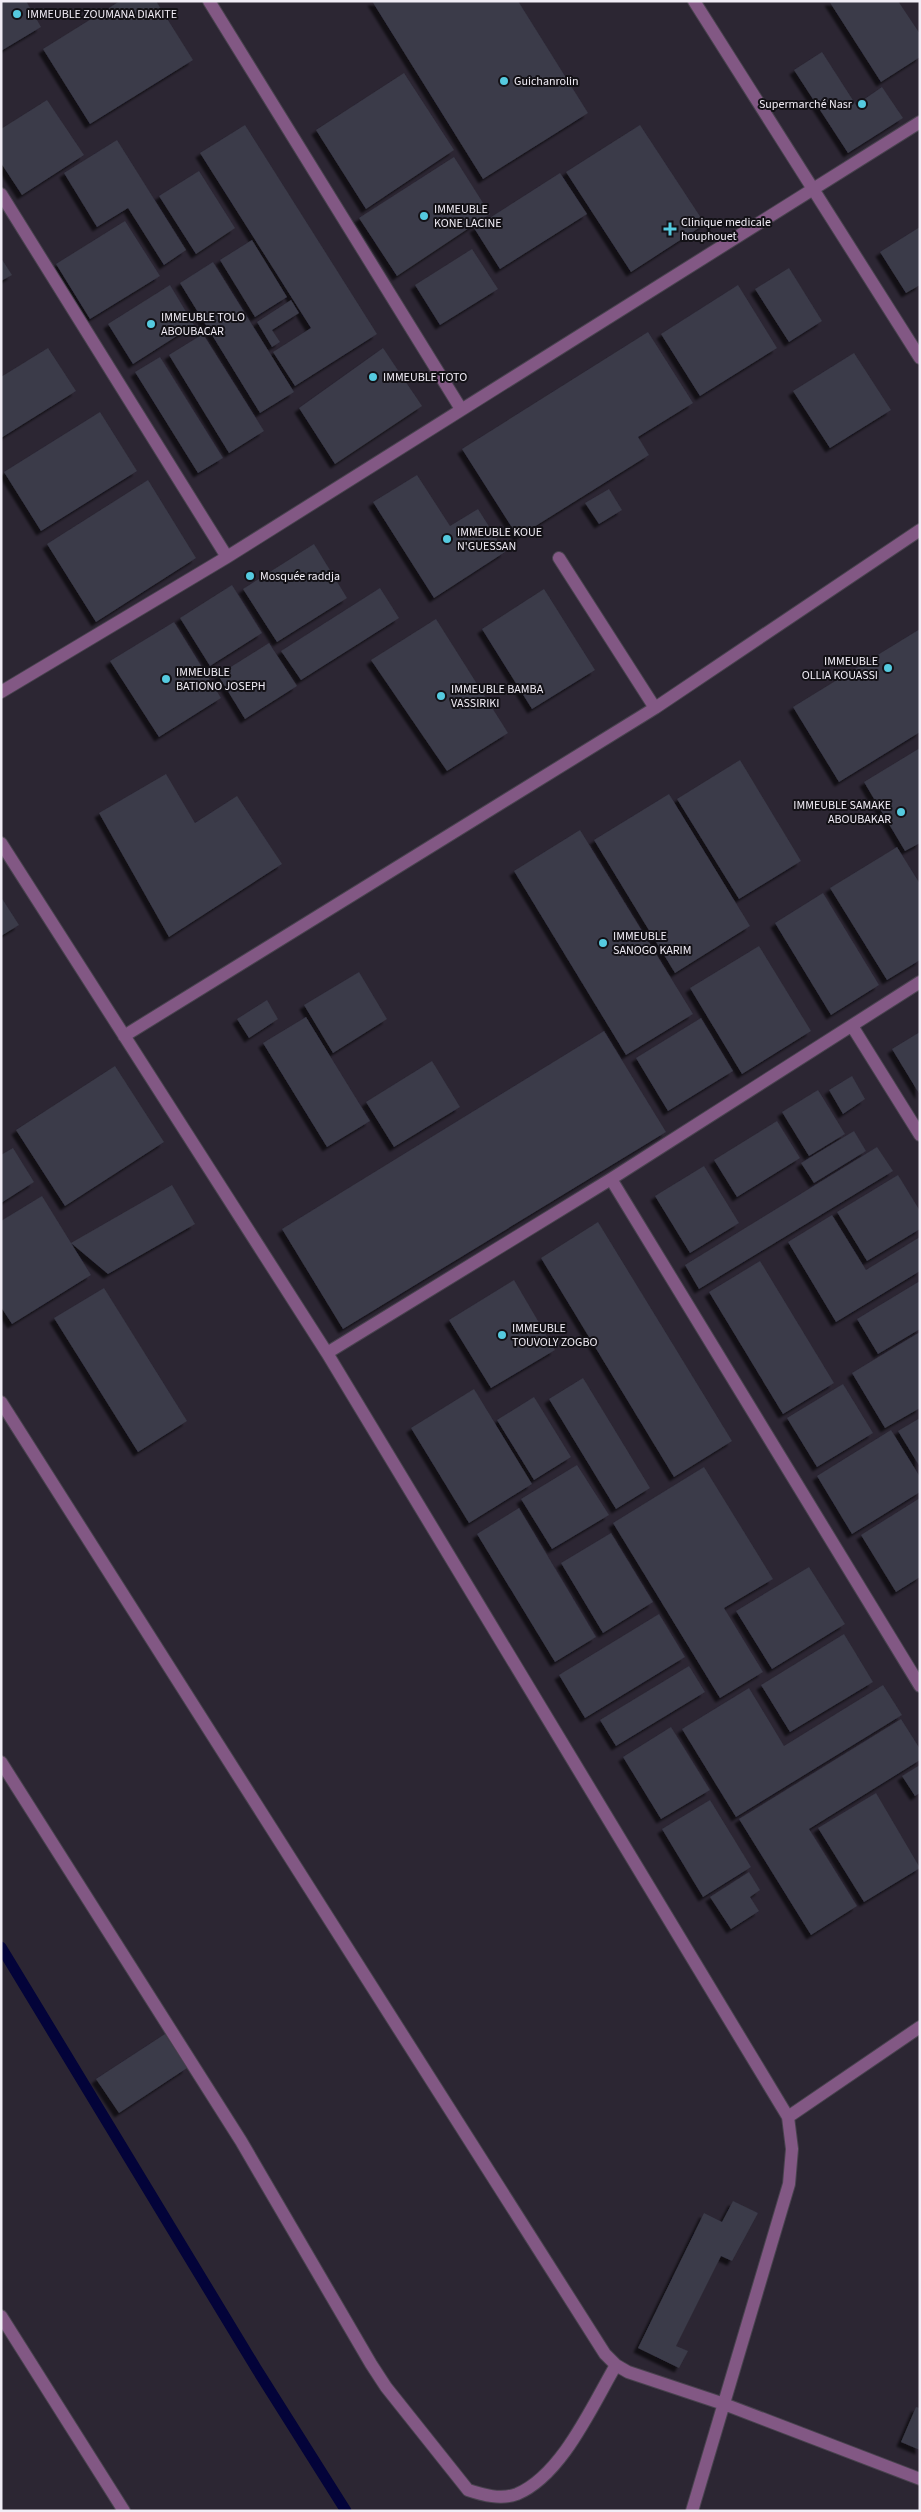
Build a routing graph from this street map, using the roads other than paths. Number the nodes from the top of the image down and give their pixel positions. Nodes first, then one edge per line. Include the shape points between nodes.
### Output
1 (209, 1) edge
2 (694, 1) edge
3 (920, 122) edge
4 (812, 190) junction
5 (1, 194) edge
6 (920, 358) edge
7 (461, 409) junction
8 (920, 530) edge
9 (227, 557) junction
10 (559, 558) dead end
11 (1, 692) edge
12 (656, 708) junction
13 (1, 843) edge
14 (920, 982) edge
15 (852, 1026) junction
16 (124, 1036) junction
17 (920, 1136) edge
18 (611, 1179) junction
19 (327, 1353) junction
20 (1, 1402) edge
21 (920, 1686) edge
22 (1, 1762) edge
23 (920, 2027) edge
24 (788, 2117) junction
25 (1, 2316) edge
26 (616, 2366) junction
27 (724, 2404) junction
28 (920, 2479) edge
29 (124, 2511) edge
30 (692, 2511) edge

1 - 7 street
2 - 4 street
3 - 4 street
4 - 6 street
4 - 7 street
5 - 9 street
7 - 9 street
8 - 12 street
9 - 11 street
10 - 12 street
12 - 16 street
13 - 16 street
14 - 15 street
15 - 17 street
15 - 18 street
16 - 19 street
18 - 19 street
18 - 21 street
19 - 24 street
20 - 26 street via 605,2354
22 - 26 street via 241,2141 371,2364 468,2490 503,2497 516,2494 537,2482 569,2446
23 - 24 street
24 - 27 street via 792,2148 789,2184
25 - 29 street
26 - 27 street
27 - 28 street
27 - 30 street

